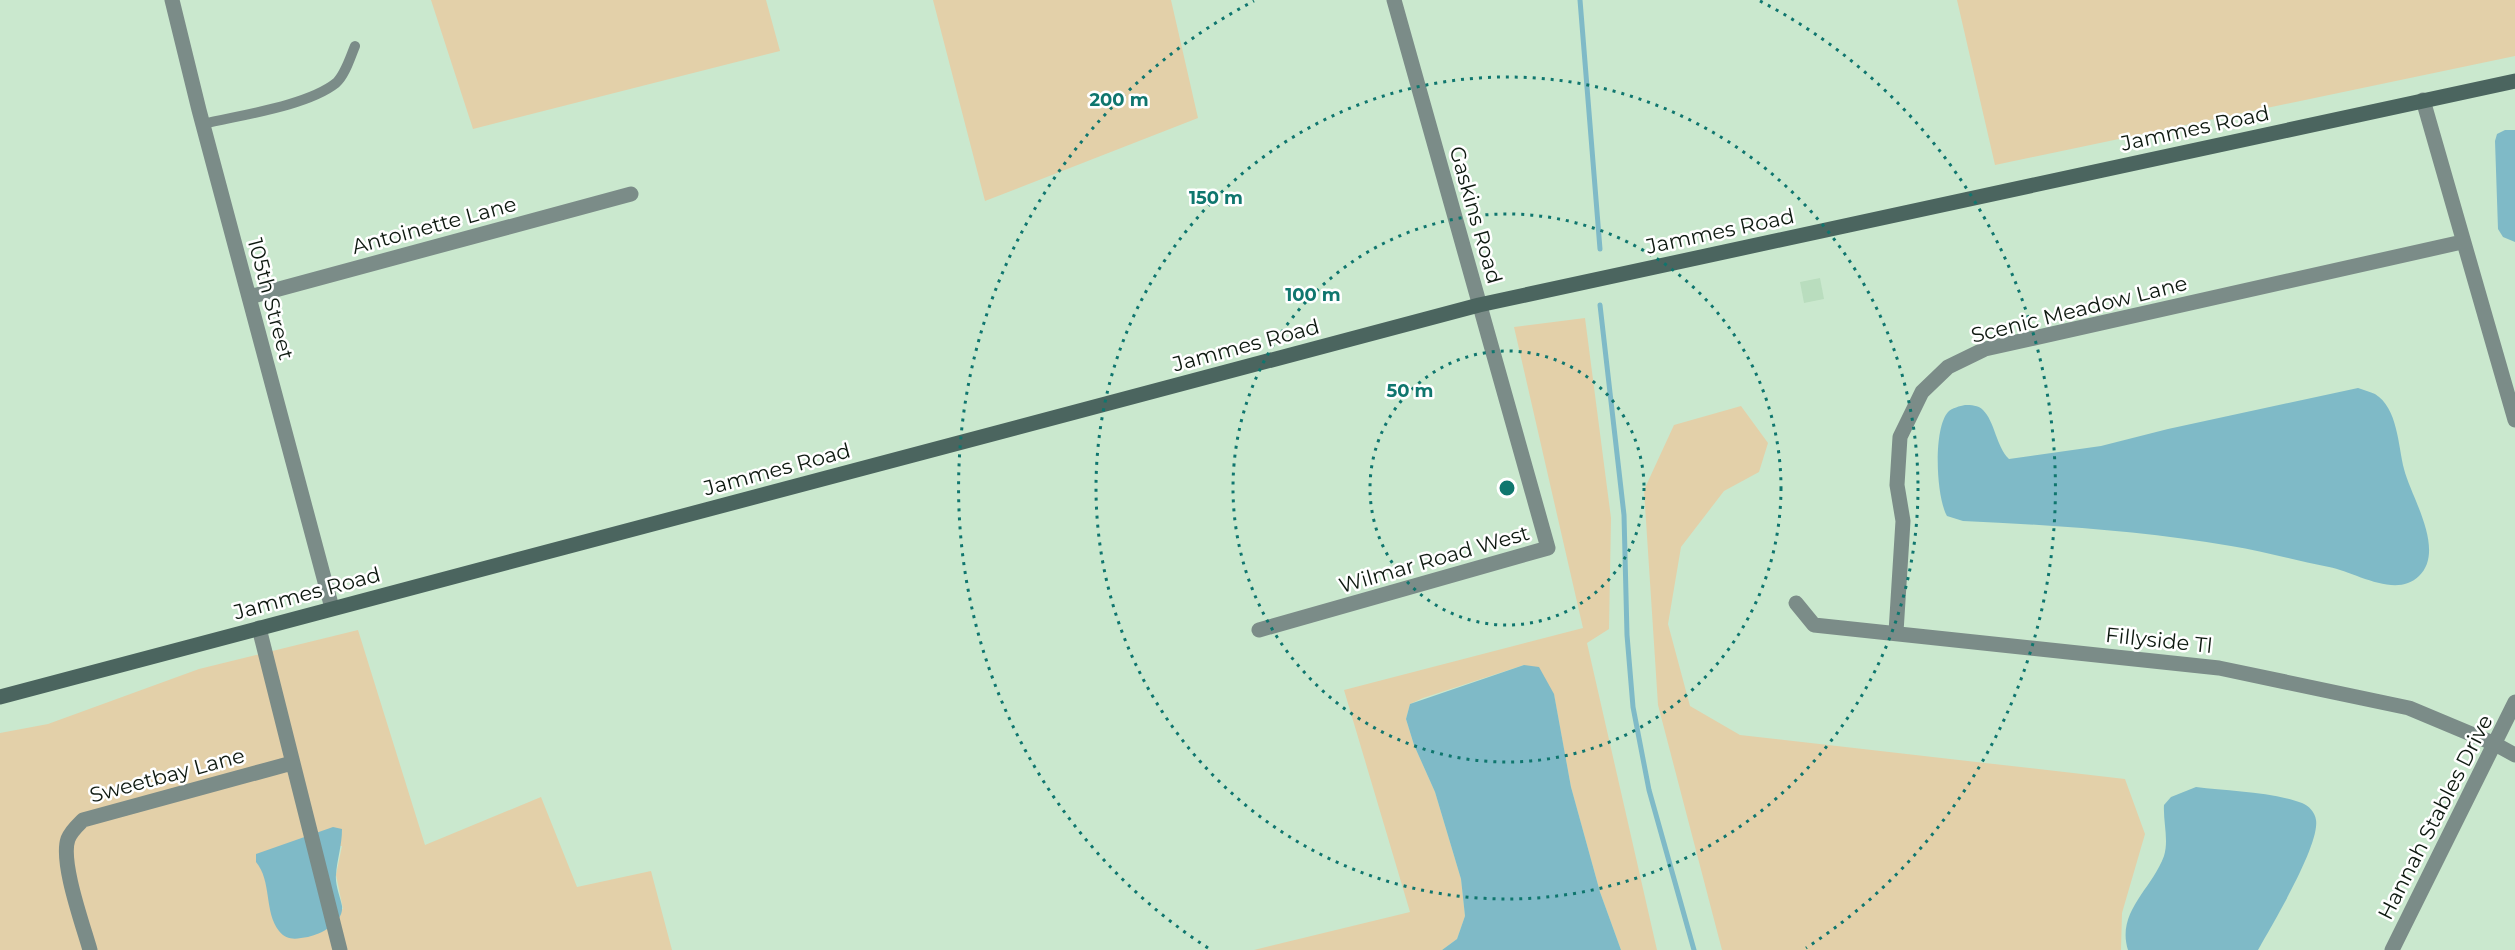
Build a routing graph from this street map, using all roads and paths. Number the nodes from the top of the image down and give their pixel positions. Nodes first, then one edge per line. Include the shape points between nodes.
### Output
1 (172, 0) edge
2 (1394, 0) edge
3 (356, 46) dead end
4 (2515, 81) edge
5 (2423, 100) junction
6 (203, 124) junction
7 (631, 194) dead end
8 (2462, 242) junction
9 (249, 297) junction
10 (1479, 305) junction
11 (2515, 420) edge
12 (1518, 441) joint
13 (1796, 603) dead end
14 (332, 608) junction
15 (259, 628) junction
16 (1259, 630) dead end
17 (1896, 632) junction
18 (0, 697) edge
19 (2515, 702) edge
20 (2495, 744) junction
21 (2515, 754) edge
22 (292, 763) junction
23 (90, 950) edge
24 (340, 950) edge
25 (2391, 950) edge

1 - 6 street, 105th Street
2 - 10 street, Gaskins Road
3 - 6 lane via 338,82 318,94
4 - 5 street, Jammes Road
5 - 8 street
5 - 10 street, Jammes Road
6 - 9 street, 105th Street
7 - 9 street, Antoinette Lane
8 - 11 street
8 - 17 street, Scenic Meadow Lane via 1985,349 1948,367 1922,392 1900,437 1897,485 1903,521
9 - 14 street, 105th Street
10 - 12 street, Gaskins Road
10 - 14 street, Jammes Road
12 - 16 street, Wilmar Road West via 1548,548
13 - 17 street, Fillyside Tl via 1814,625
14 - 15 street, Jammes Road
15 - 18 street, Jammes Road
15 - 22 street
17 - 20 street, Fillyside Tl via 2219,668 2409,708
19 - 20 street, Hannah Stables Drive
20 - 21 street, Fillyside Tl
20 - 25 street, Hannah Stables Drive
22 - 23 street, Sweetbay Lane via 83,820 73,829 66,862
22 - 24 street

